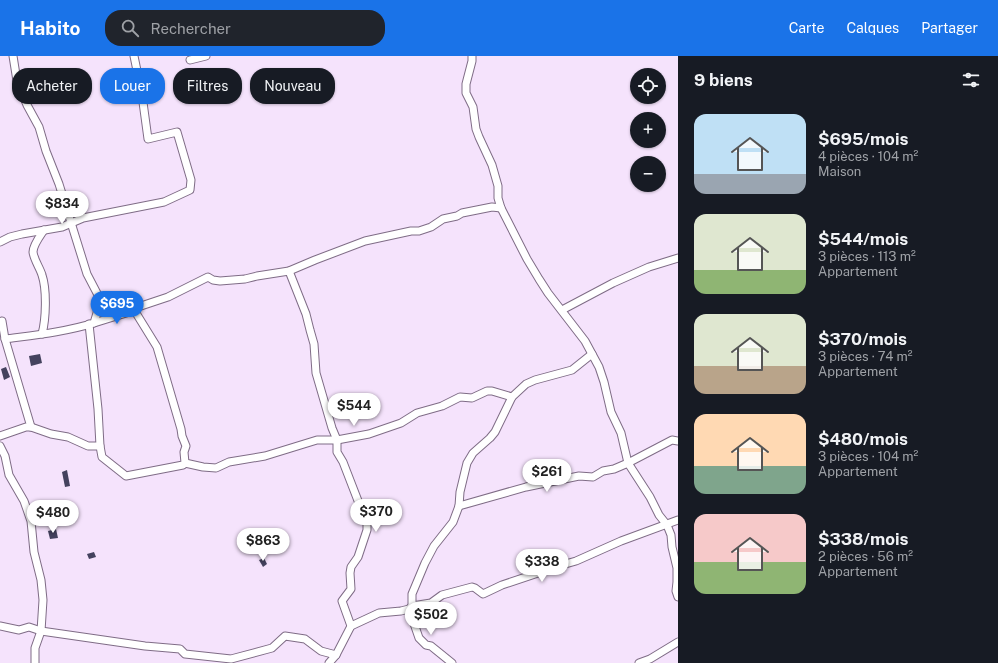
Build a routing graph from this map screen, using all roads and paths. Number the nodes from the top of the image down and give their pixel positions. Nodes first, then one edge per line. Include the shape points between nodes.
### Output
1 (13, 56) edge
2 (134, 56) edge
3 (206, 56) edge
4 (472, 56) edge
5 (190, 60) dead end
6 (501, 208) junction
7 (72, 224) junction
8 (44, 230) junction
9 (0, 242) edge
10 (678, 258) edge
11 (289, 271) junction
12 (136, 310) junction
13 (562, 310) junction
14 (2, 321) dead end
15 (91, 324) junction
16 (42, 334) junction
17 (5, 339) junction
18 (592, 354) junction
19 (512, 397) junction
20 (31, 427) junction
21 (0, 436) edge
22 (337, 440) junction
23 (678, 441) edge
24 (0, 446) edge
25 (100, 446) junction
26 (185, 463) junction
27 (628, 463) junction
28 (459, 506) junction
29 (678, 520) edge
30 (667, 525) junction
31 (678, 597) edge
32 (411, 607) junction
33 (0, 626) edge
34 (351, 626) junction
35 (41, 631) junction
36 (678, 642) edge
37 (336, 655) junction
38 (35, 663) edge
39 (329, 663) edge
40 (452, 663) edge
41 (639, 663) edge

1 - 7 street via 17,81 39,128
2 - 7 street via 148,139 177,132 192,180 190,190 164,202 83,218
3 - 5 street
4 - 6 street via 466,93 473,107 476,129 492,165
6 - 11 street via 492,207 462,214 443,219 432,227 419,231 365,241
6 - 13 street via 527,259
7 - 8 street
7 - 15 street via 87,274 99,297 97,313
8 - 9 street via 10,237
8 - 16 street via 33,252 43,277 45,317
10 - 13 street via 649,267
11 - 12 street via 220,282 208,277
11 - 22 street via 304,308 314,344 316,373
12 - 15 street
12 - 26 street via 157,347 186,446
13 - 18 street
14 - 17 street
15 - 16 street
15 - 25 street
16 - 17 street
17 - 20 street
18 - 19 street via 572,370 526,384
18 - 27 street via 604,382 611,412 621,432
19 - 22 street via 492,391 472,398 460,397 442,406 416,413 391,427
19 - 28 street via 495,432 473,453 467,463
20 - 21 street
20 - 25 street via 68,437 88,446
22 - 26 street via 317,440 265,456 229,462 216,468
22 - 34 street via 337,452 368,524 358,557 351,567 351,589 342,601
23 - 27 street via 672,440
24 - 35 street via 9,475 24,501 31,521 34,552 42,580
25 - 26 street via 102,457 126,476
27 - 28 street via 593,477 579,476 526,487
27 - 30 street
28 - 32 street via 453,522 434,546 412,594
29 - 30 street
30 - 31 street via 677,568
30 - 32 street via 483,594 472,587 442,595 431,603
32 - 34 street via 379,613
32 - 40 street via 419,638
33 - 35 street via 19,630 28,627
34 - 37 street
35 - 37 street via 180,649 185,654 231,659 272,648 285,636 305,639 321,651
35 - 38 street via 34,648
36 - 41 street
37 - 39 street

